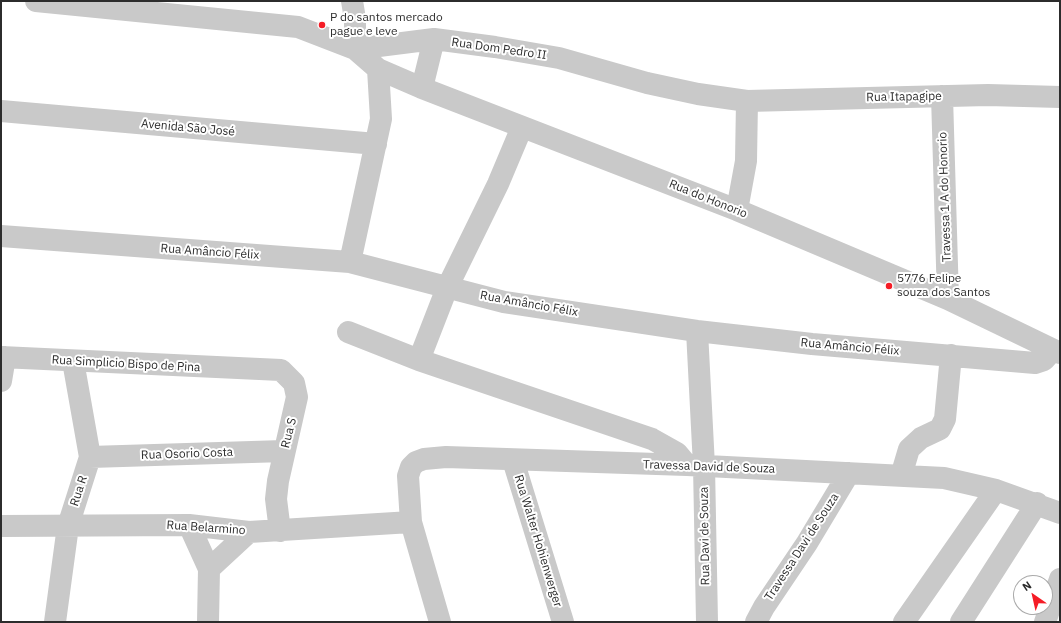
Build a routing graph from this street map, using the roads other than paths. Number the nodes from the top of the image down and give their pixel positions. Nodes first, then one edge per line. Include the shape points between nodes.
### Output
1 (36, 1) edge
2 (352, 1) edge
3 (434, 39) junction
4 (355, 49) junction
5 (378, 69) junction
6 (422, 88) junction
7 (942, 96) junction
8 (1060, 97) edge
9 (747, 101) junction
10 (1, 111) edge
11 (522, 127) junction
12 (376, 144) junction
13 (737, 210) junction
14 (1, 236) edge
15 (350, 262) junction
16 (447, 288) junction
17 (948, 299) junction
18 (1009, 328) junction
19 (697, 331) junction
20 (348, 332) dead end
21 (1057, 351) edge
22 (951, 355) junction
23 (3, 357) edge
24 (998, 359) junction
25 (419, 360) junction
26 (73, 361) junction
27 (251, 370) joint
28 (1, 381) edge
29 (284, 451) junction
30 (90, 457) junction
31 (513, 460) junction
32 (696, 466) junction
33 (849, 472) junction
34 (901, 476) junction
35 (996, 490) junction
36 (1037, 503) junction
37 (1060, 513) edge
38 (411, 522) junction
39 (189, 525) junction
40 (1, 526) edge
41 (68, 526) junction
42 (280, 531) junction
43 (249, 532) junction
44 (209, 569) junction
45 (1060, 579) edge
46 (55, 622) edge
47 (208, 622) edge
48 (440, 622) edge
49 (563, 622) edge
50 (707, 622) edge
51 (756, 622) edge
52 (904, 622) edge
53 (961, 622) edge
54 (1045, 622) edge

1 - 4 street, Rua Dom Pedro II via 298,27
2 - 4 street
3 - 4 street, Rua Dom Pedro II
3 - 6 street
3 - 9 street, Rua Dom Pedro II via 559,58 647,83
4 - 5 street, Rua do Honorio
5 - 6 street, Rua do Honorio
5 - 12 street via 381,119
6 - 11 street, Rua do Honorio
7 - 8 street, Rua Itapagipe
7 - 9 street, Rua Itapagipe
7 - 17 street, Travessa 1 A do Honorio
9 - 13 street via 746,161
10 - 12 street, Avenida São José
11 - 13 street, Rua do Honorio
11 - 16 street via 498,184
12 - 15 street
13 - 17 street, Rua do Honorio
14 - 15 street, Rua Amâncio Félix
15 - 16 street, Rua Amâncio Félix
16 - 19 street, Rua Amâncio Félix via 504,302
16 - 25 street
17 - 18 street, Rua do Honorio
18 - 21 street, Rua do Honorio
18 - 24 street
19 - 22 street, Rua Amâncio Félix via 812,344
19 - 32 street, Rua Davi de Souza
20 - 25 street
21 - 24 street, Rua Amâncio Félix via 1034,363
22 - 24 street, Rua Amâncio Félix
22 - 34 street via 945,419 940,429 921,438 909,449
23 - 26 street, Rua Simplicio Bispo de Pina
23 - 28 street
25 - 32 street via 652,439
26 - 27 street, Rua Simplicio Bispo de Pina
26 - 30 street, Rua R
27 - 29 street, Rua S via 281,370 294,383 297,397
29 - 30 street, Rua Osorio Costa
29 - 42 street, Rua S via 276,499
30 - 41 street, Rua R
31 - 32 street, Travessa David de Souza
31 - 38 street, Travessa David de Souza via 446,457 416,462 408,476
31 - 49 street, Rua Walter Hohienwerger
32 - 33 street, Travessa David de Souza
32 - 50 street, Rua Davi de Souza
33 - 34 street, Travessa David de Souza
33 - 51 street, Travessa Davi de Souza
34 - 35 street, Travessa David de Souza via 944,478
35 - 36 street, Travessa David de Souza
35 - 52 street
36 - 37 street, Travessa David de Souza
36 - 53 street
38 - 42 street, Rua Belarmino
38 - 48 street
39 - 41 street, Rua Belarmino
39 - 43 street, Rua Belarmino
39 - 44 street
40 - 41 street, Rua Belarmino
41 - 46 street, Rua R
42 - 43 street, Rua Belarmino
43 - 44 street
44 - 47 street
45 - 54 street

